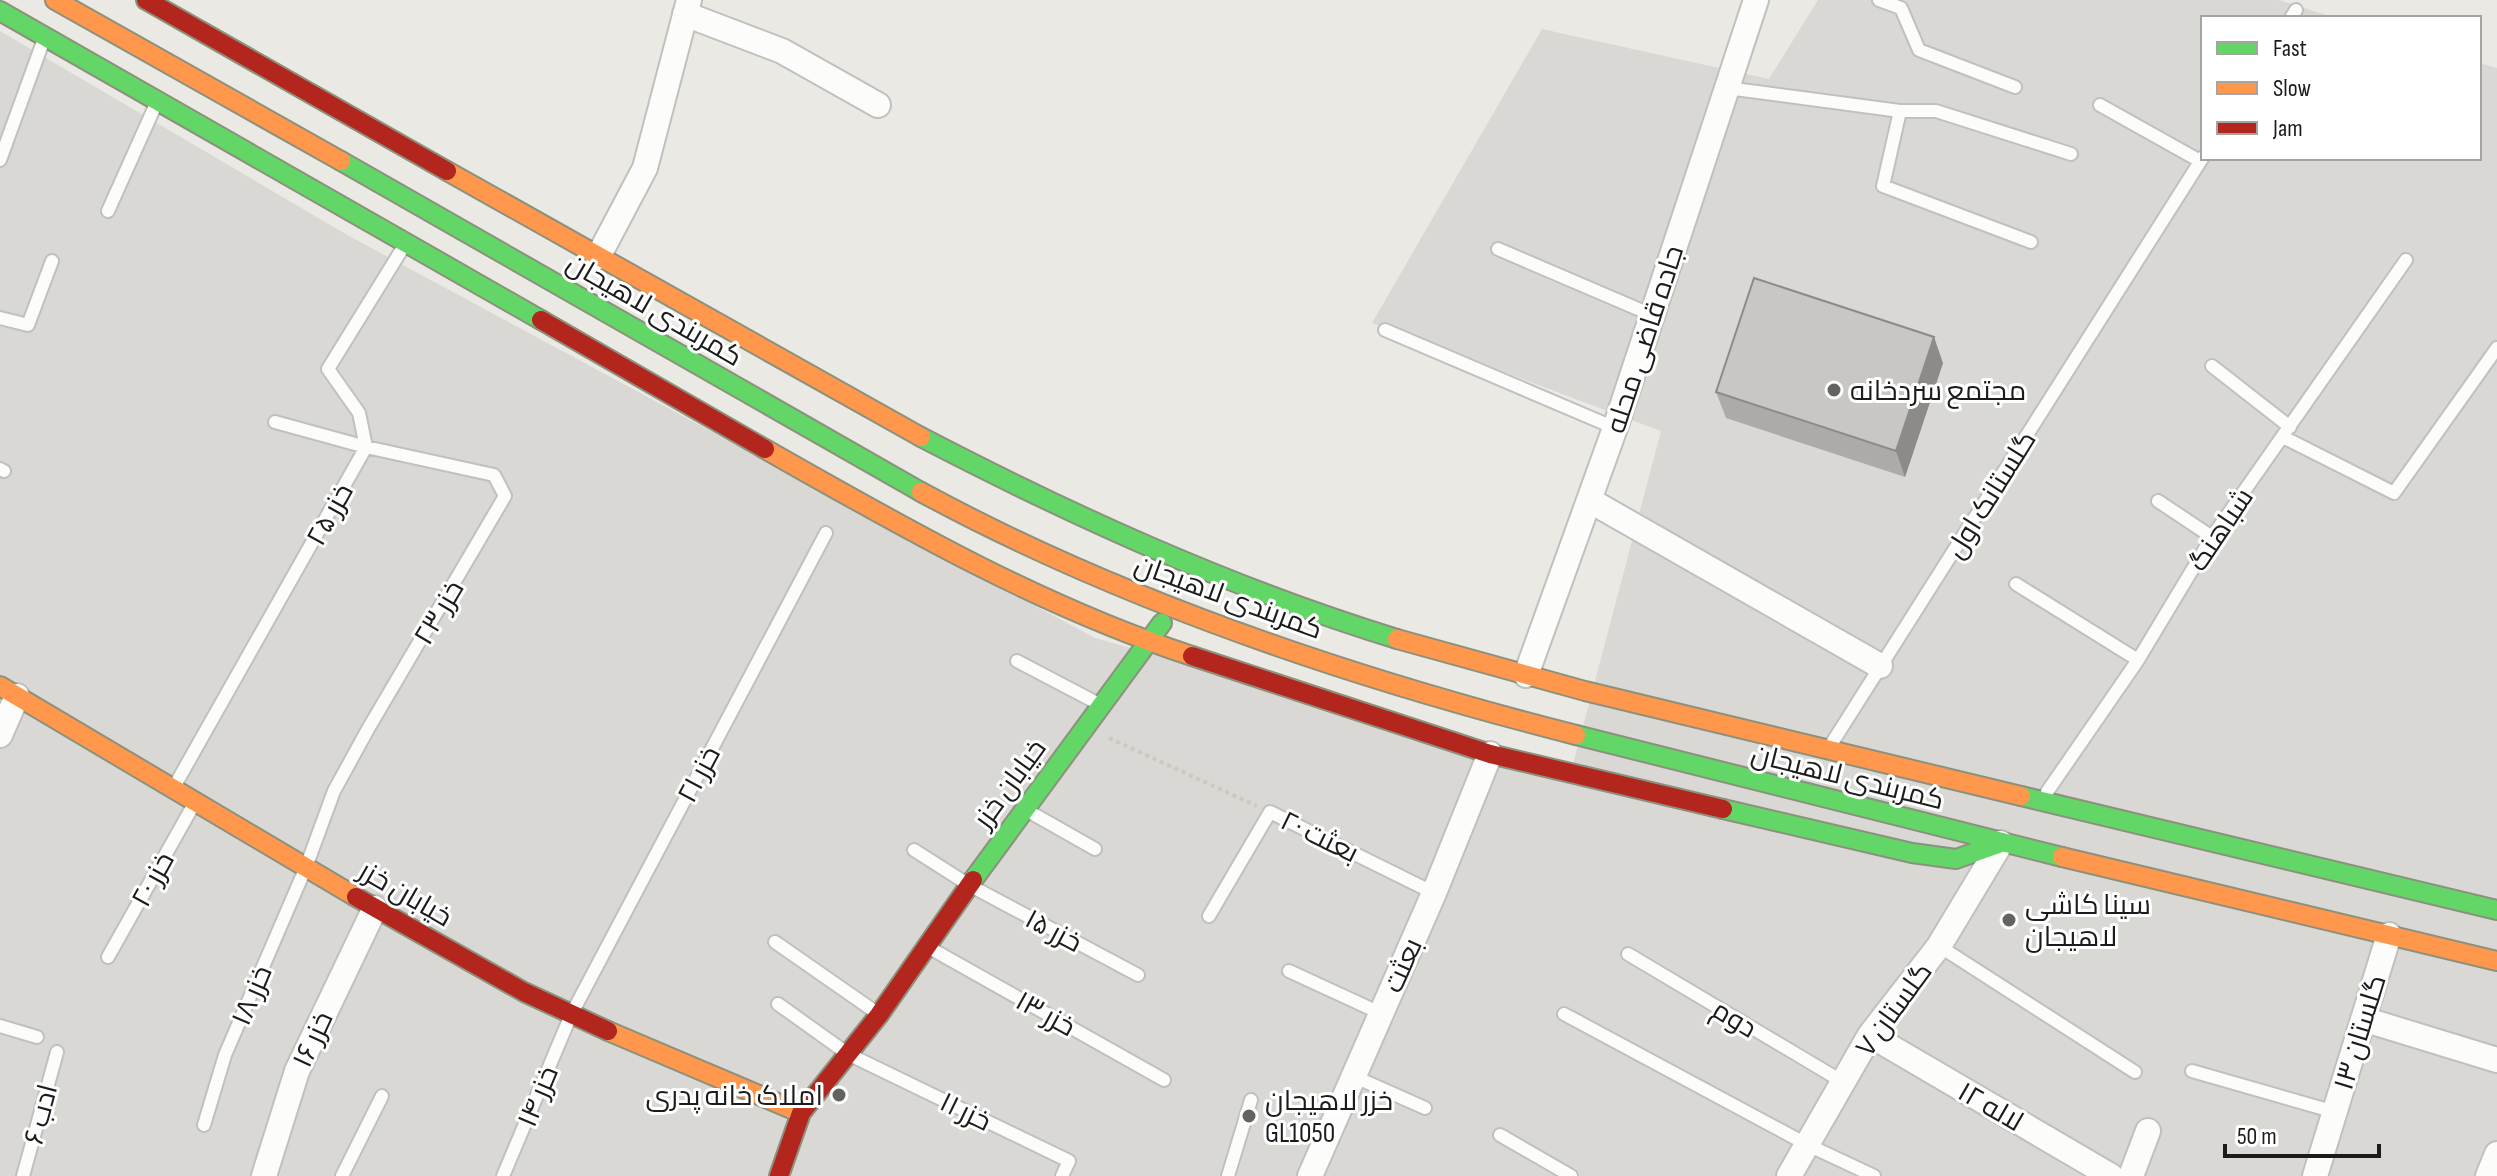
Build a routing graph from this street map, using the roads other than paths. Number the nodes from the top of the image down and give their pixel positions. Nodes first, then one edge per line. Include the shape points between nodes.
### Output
1 (55, 0) edge
2 (146, 0) edge
3 (1756, 0) edge
4 (1879, 0) edge
5 (687, 7) edge
6 (0, 11) edge
7 (45, 37) junction
8 (2015, 87) dead end
9 (1727, 88) junction
10 (157, 101) junction
11 (878, 105) dead end
12 (2100, 105) dead end
13 (1900, 111) junction
14 (2071, 154) dead end
15 (2201, 158) edge
16 (0, 160) edge
17 (2201, 160) edge
18 (108, 211) dead end
19 (416, 227) junction
20 (2031, 242) dead end
21 (1498, 249) dead end
22 (598, 257) junction
23 (2406, 260) dead end
24 (52, 261) dead end
25 (1652, 315) junction
26 (0, 318) edge
27 (1385, 330) dead end
28 (2497, 348) edge
29 (2212, 366) dead end
30 (275, 422) dead end
31 (1615, 428) junction
32 (2286, 432) junction
33 (366, 447) junction
34 (1589, 500) junction
35 (2158, 501) dead end
36 (826, 533) dead end
37 (2212, 537) junction
38 (2016, 584) dead end
39 (1174, 607) junction
40 (1149, 642) junction
41 (2138, 660) junction
42 (1017, 661) dead end
43 (1880, 666) junction
44 (1526, 675) junction
45 (8, 691) edge
46 (1101, 706) junction
47 (0, 735) edge
48 (1497, 735) junction
49 (1828, 750) junction
50 (174, 787) junction
51 (195, 802) junction
52 (2040, 802) junction
53 (1025, 809) junction
54 (2001, 843) junction
55 (2218, 843) junction
56 (1095, 849) dead end
57 (914, 850) dead end
58 (306, 867) junction
59 (2208, 878) junction
60 (969, 885) junction
61 (1434, 893) junction
62 (375, 908) junction
63 (2497, 910) edge
64 (1209, 916) dead end
65 (2389, 935) junction
66 (775, 942) dead end
67 (1939, 946) junction
68 (928, 947) junction
69 (1628, 954) dead end
70 (108, 957) dead end
71 (2497, 961) edge
72 (1289, 971) dead end
73 (1138, 975) dead end
74 (778, 1004) dead end
75 (1380, 1013) junction
76 (1564, 1014) dead end
77 (571, 1015) junction
78 (879, 1015) junction
79 (2363, 1019) junction
80 (0, 1026) edge
81 (1870, 1035) junction
82 (37, 1037) dead end
83 (57, 1052) dead end
84 (848, 1054) junction
85 (2497, 1060) edge
86 (2192, 1071) dead end
87 (2135, 1072) dead end
88 (1353, 1076) junction
89 (1164, 1080) dead end
90 (1843, 1082) junction
91 (382, 1096) dead end
92 (1251, 1100) dead end
93 (1425, 1108) dead end
94 (2335, 1112) junction
95 (801, 1113) junction
96 (204, 1125) dead end
97 (2148, 1131) dead end
98 (1500, 1135) dead end
99 (1808, 1145) junction
100 (2497, 1154) edge
101 (23, 1176) edge
102 (264, 1176) edge
103 (342, 1176) edge
104 (503, 1176) edge
105 (779, 1176) edge
106 (1062, 1176) edge
107 (1228, 1176) edge
108 (1310, 1176) edge
109 (1571, 1176) edge
110 (1789, 1176) edge
111 (1874, 1176) edge
112 (2111, 1176) edge
113 (2131, 1176) edge
114 (2315, 1176) edge
115 (2488, 1176) edge

1 - 19 main road, کمربندی لاهیجان
2 - 22 main road, کمربندی لاهیجان
3 - 9 street, جاده قاضی محله
4 - 8 lane via 1901,8 1919,50
5 - 11 street via 782,51
5 - 22 street via 645,168
6 - 7 main road
7 - 10 main road
7 - 16 lane
9 - 13 lane
9 - 25 street, جاده قاضی محله
10 - 18 lane
10 - 19 main road
12 - 15 lane
13 - 14 lane via 1936,111
13 - 20 lane via 1883,186
17 - 43 lane, گلستانک اول
19 - 33 lane via 328,369 359,413
19 - 39 main road, کمربندی لاهیجان via 974,521
19 - 40 main road via 906,529
21 - 25 lane
22 - 44 main road, کمربندی لاهیجان via 876,414 1116,535 1227,581 1398,641
23 - 32 lane, شباهنگ
24 - 26 lane via 28,325
25 - 31 street, جاده قاضی محله
27 - 31 lane
28 - 32 lane via 2394,493
29 - 32 lane
30 - 33 lane
31 - 34 street, جاده قاضی محله
32 - 37 lane, شباهنگ
33 - 50 lane, خزر ۲۵
33 - 58 lane, خزر ۲۳ via 494,475 505,496 334,791
34 - 43 street
34 - 44 street, جاده قاضی محله
35 - 37 lane
36 - 77 lane, خزر ۲۱
37 - 41 lane, شباهنگ
38 - 41 lane
39 - 40 main road, خیابان خزر
39 - 48 main road, کمربندی لاهیجان via 1385,681
40 - 46 main road, خیابان خزر
40 - 48 main road
41 - 52 lane, شباهنگ
42 - 46 lane
43 - 49 lane, گلستانک اول
44 - 49 main road, کمربندی لاهیجان
45 - 47 street
45 - 50 main road, خیابان خزر
46 - 53 main road, خیابان خزر
48 - 54 main road, کمربندی لاهیجان
48 - 54 main road via 1912,853 1956,859
48 - 61 street, بعثت
49 - 52 main road, کمربندی لاهیجان
50 - 51 main road, خیابان خزر
51 - 58 main road, خیابان خزر
51 - 70 lane, خزر ۲۰
52 - 55 main road, کمربندی لاهیجان
53 - 56 lane
53 - 60 main road, خیابان خزر
54 - 59 main road, کمربندی لاهیجان
54 - 67 street, گلستان ۷
55 - 59 main road
55 - 63 main road, کمربندی لاهیجان
57 - 60 lane, خزر ۱۵
58 - 62 main road, خیابان خزر
58 - 96 lane, خزر ۱۸ via 225,1055
59 - 65 main road, کمربندی لاهیجان
60 - 68 main road, خیابان خزر
60 - 73 lane, خزر ۱۵
61 - 64 lane, بعثت ۲۰ via 1270,812
61 - 75 street, بعثت
62 - 77 main road, خیابان خزر
62 - 102 street, خزر ۱۶ via 297,1071
65 - 71 main road, کمربندی لاهیجان
65 - 79 street, گلستان ۱۳
66 - 78 lane
67 - 81 street, گلستان ۷
67 - 87 lane
68 - 78 main road, خیابان خزر
68 - 89 lane, خزر ۱۳
69 - 90 lane, دوم
72 - 75 lane
74 - 84 lane
75 - 88 street, بعثت
76 - 99 lane
77 - 95 main road, خیابان خزر
77 - 104 lane, خزر ۱۴
78 - 84 main road, خیابان خزر
79 - 85 street
79 - 94 street, گلستان ۱۳
80 - 82 lane
81 - 90 street, گلستان ۷
81 - 112 street, لاله ۱۲
83 - 101 lane, ادب ۶
84 - 95 main road, خیابان خزر
84 - 106 lane, خزر ۱۱ via 1069,1161
86 - 94 lane
88 - 93 lane
88 - 108 street, بعثت
90 - 99 street, گلستان ۷
91 - 103 lane
92 - 107 lane
94 - 114 street, گلستان ۱۳
95 - 105 main road, خیابان خزر
97 - 113 street
98 - 109 lane
99 - 110 street, گلستان ۷
99 - 111 lane
100 - 115 street

